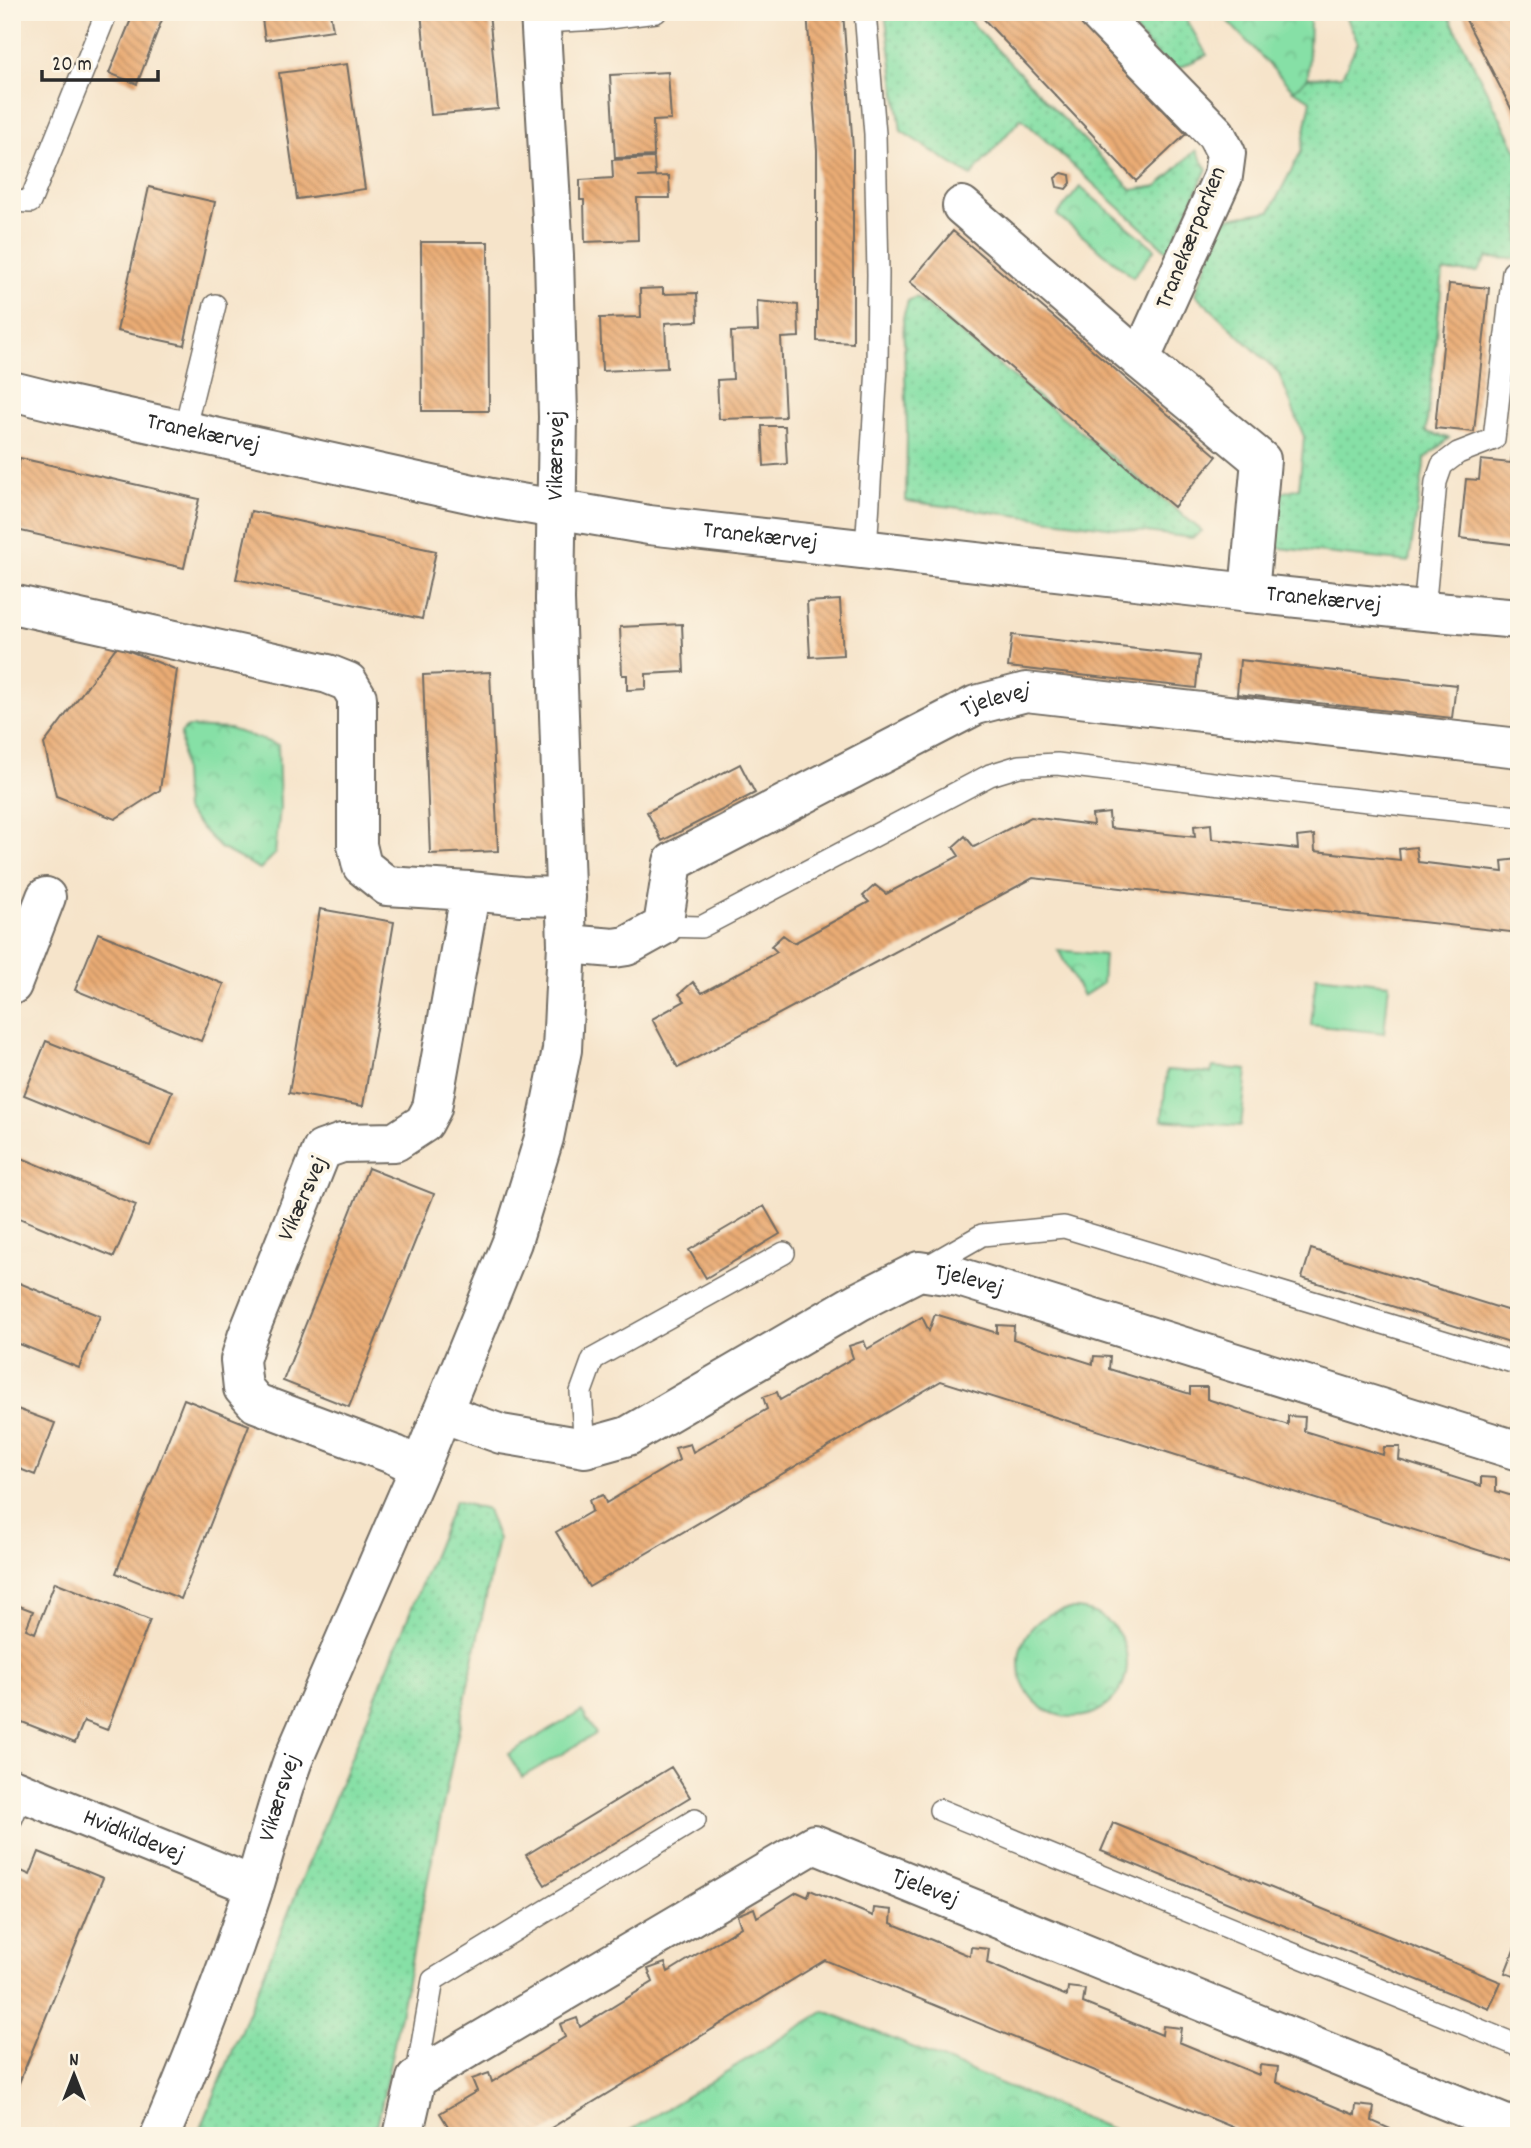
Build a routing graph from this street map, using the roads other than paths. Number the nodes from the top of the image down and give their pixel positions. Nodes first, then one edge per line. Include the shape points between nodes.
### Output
1 (656, 12) edge
2 (865, 12) edge
3 (106, 14) edge
4 (541, 17) edge
5 (1111, 19) edge
6 (12, 201) edge
7 (962, 206) dead end
8 (1513, 272) dead end
9 (215, 304) dead end
10 (1140, 360) junction
11 (12, 391) edge
12 (184, 431) junction
13 (557, 509) junction
14 (866, 551) junction
15 (1249, 593) junction
16 (12, 604) edge
17 (1424, 611) junction
18 (1519, 619) edge
19 (1519, 748) edge
20 (1519, 817) edge
21 (469, 891) junction
22 (46, 897) dead end
23 (566, 897) junction
24 (663, 926) junction
25 (567, 944) junction
26 (12, 985) edge
27 (784, 1252) dead end
28 (919, 1271) junction
29 (1519, 1364) edge
30 (442, 1413) junction
31 (585, 1448) junction
32 (1519, 1451) edge
33 (420, 1467) junction
34 (16, 1799) edge
35 (940, 1810) dead end
36 (695, 1820) dead end
37 (254, 1886) junction
38 (1519, 2046) edge
39 (416, 2079) junction
40 (1519, 2130) edge
41 (160, 2136) edge
42 (403, 2136) edge

1 - 4 lane via 601,19
2 - 14 lane via 875,134 878,274
3 - 6 lane via 30,202
4 - 13 street, Vikærsvej via 554,270
5 - 10 street, Tranekærparken via 1216,134 1226,153 1223,176
7 - 10 street
8 - 17 lane via 1494,439 1458,453 1443,465 1436,482
9 - 12 lane
10 - 15 street via 1261,460
11 - 12 street, Tranekærvej
12 - 13 street, Tranekærvej
13 - 14 street, Tranekærvej
13 - 23 street, Vikærsvej via 555,600
14 - 15 street, Tranekærvej
15 - 17 street, Tranekærvej
16 - 21 street via 348,682 357,697 357,845 362,866 387,886
17 - 18 street, Tranekærvej
19 - 24 street, Tjelevej via 1026,692 976,705 673,862
20 - 24 lane via 1057,764 1019,766 990,775 701,927
21 - 23 street
21 - 33 street, Vikærsvej via 432,1108 424,1123 395,1142 342,1143 322,1150 240,1360 243,1388 256,1403
22 - 26 street
23 - 25 street, Vikærsvej
24 - 25 street via 627,946
25 - 30 street, Vikærsvej via 562,1050 544,1138 512,1242
27 - 31 lane via 593,1359 581,1392
28 - 29 lane via 982,1235 1065,1227
28 - 31 street, Tjelevej via 628,1436
28 - 32 street, Tjelevej via 959,1277
30 - 31 street, Tjelevej via 500,1434
30 - 33 street, Vikærsvej
33 - 37 street, Vikærsvej via 293,1759
34 - 37 street, Hvidkildevej
35 - 38 lane
36 - 39 lane via 433,1980
37 - 41 street, Vikærsvej via 205,2029
39 - 40 street, Tjelevej via 814,1844
39 - 42 street

